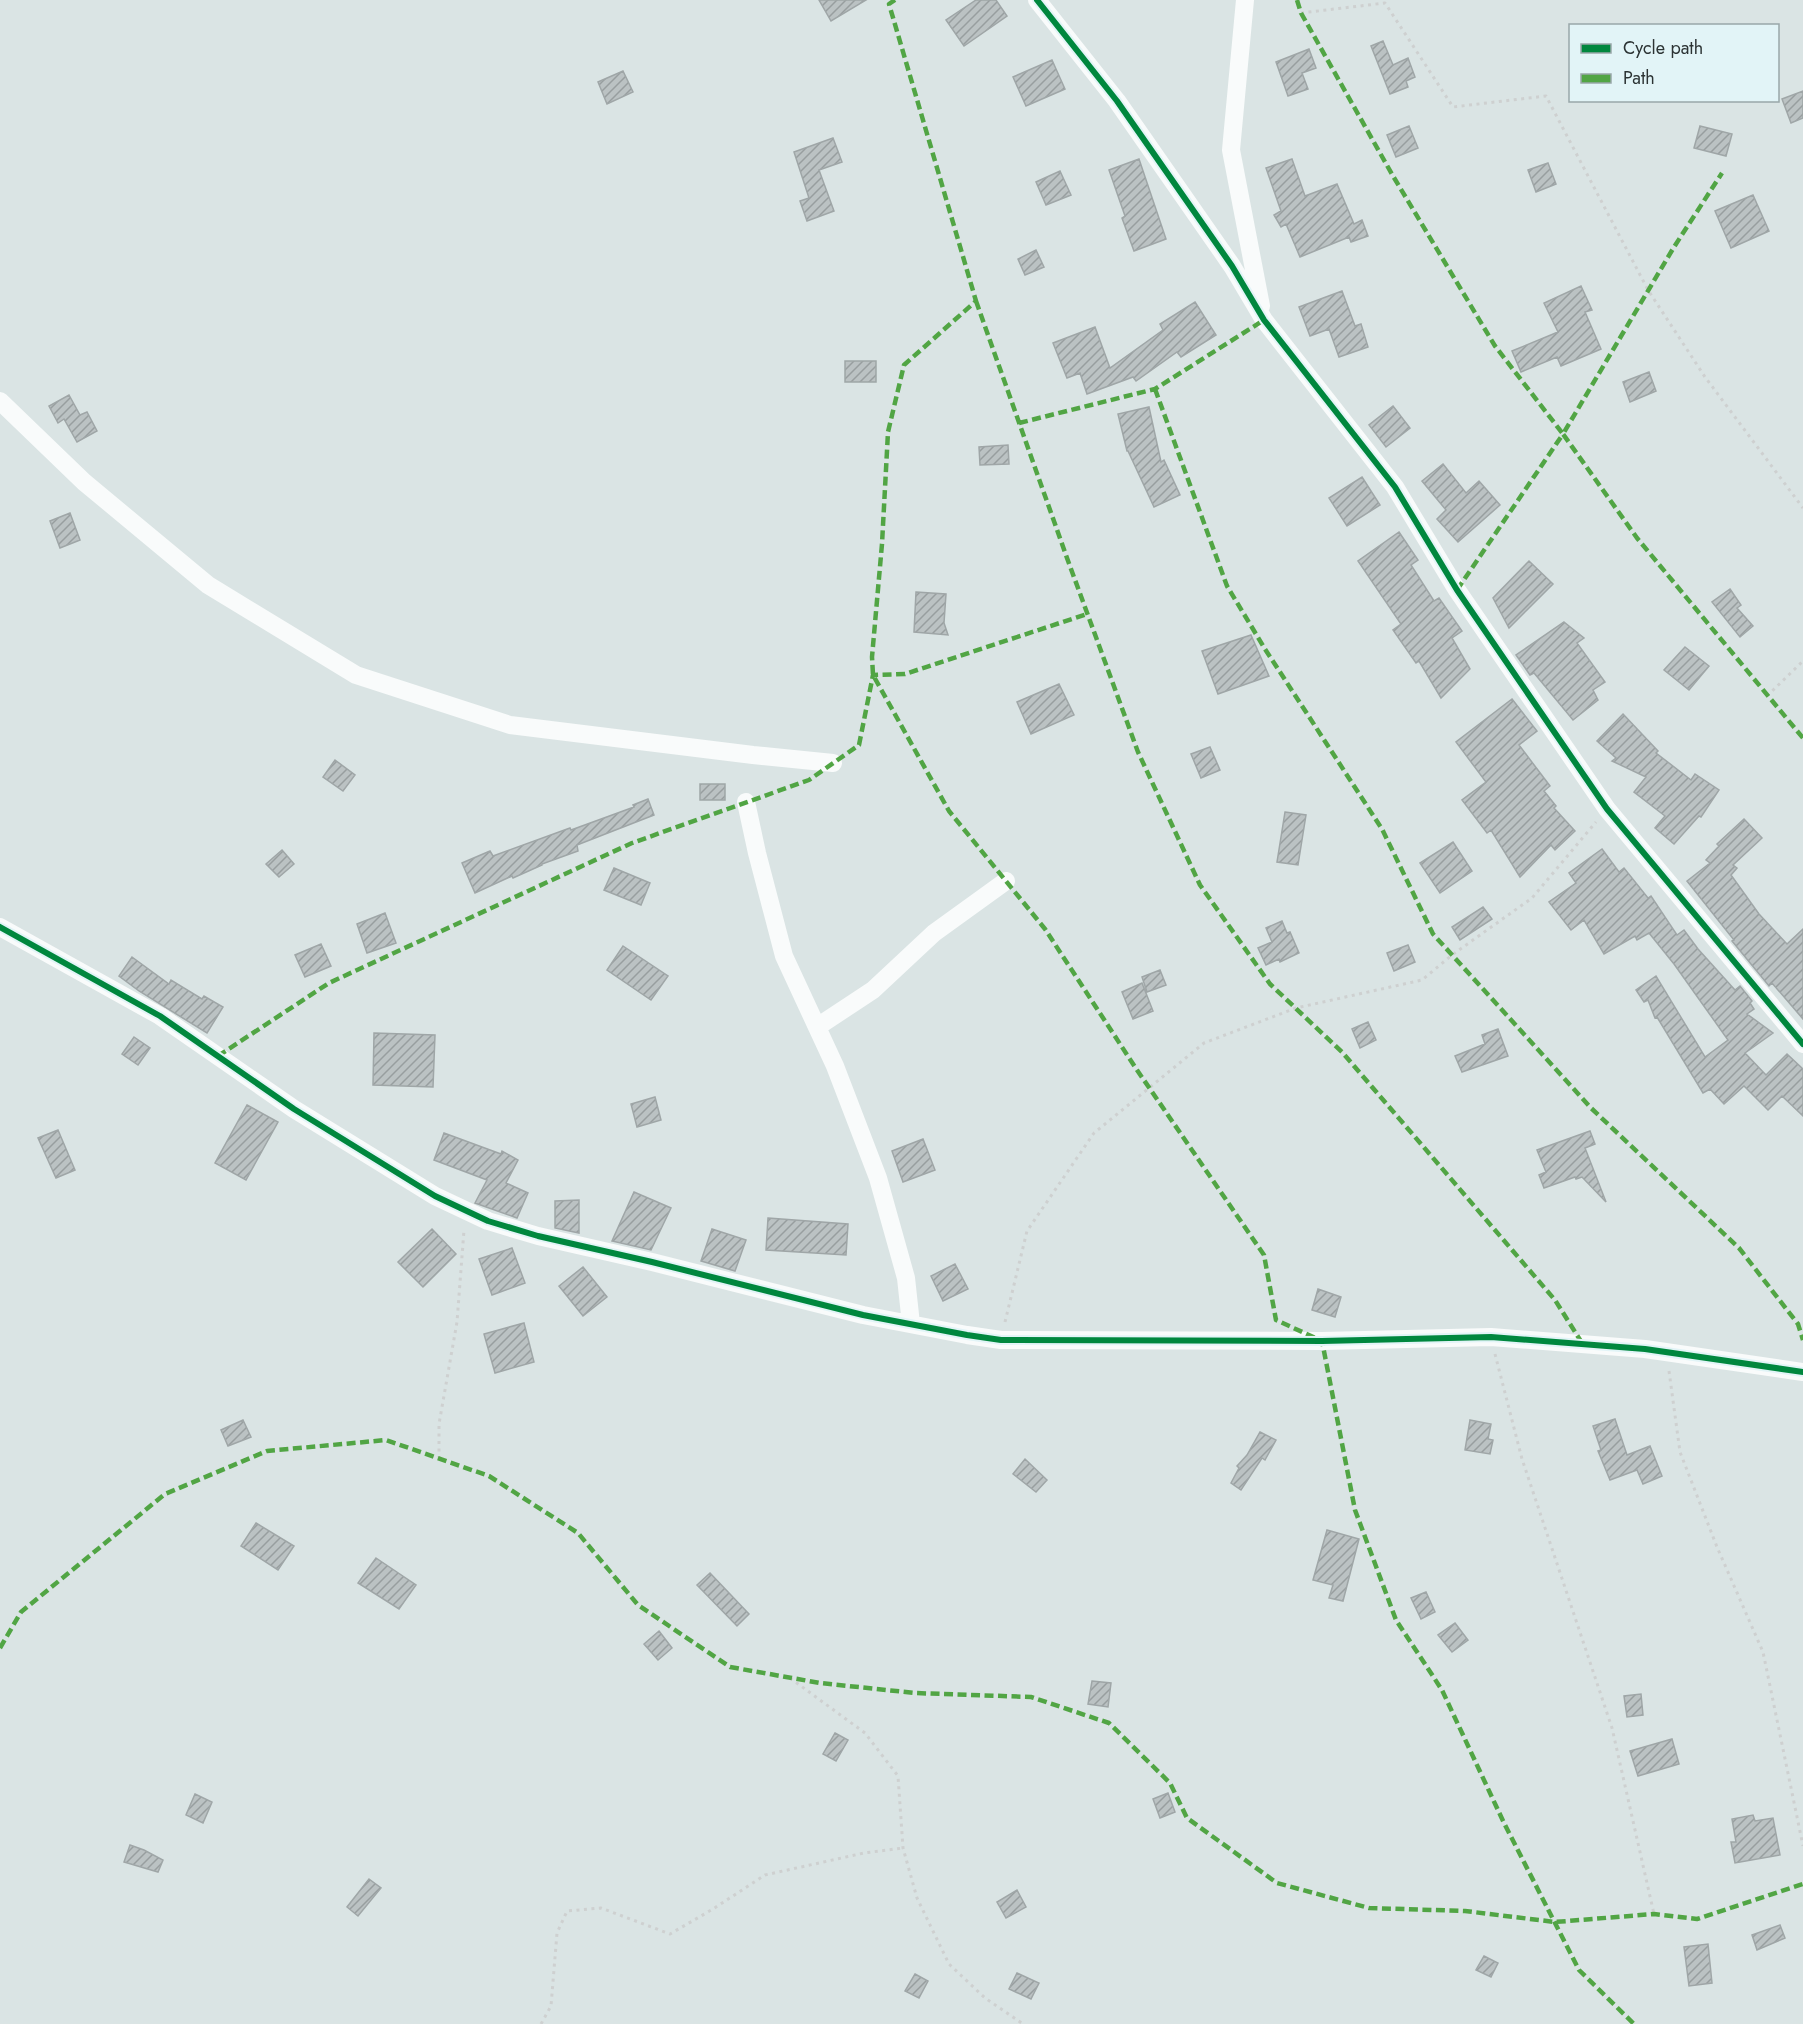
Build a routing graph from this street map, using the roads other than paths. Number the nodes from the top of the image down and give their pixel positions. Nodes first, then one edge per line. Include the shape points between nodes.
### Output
1 (1037, 0) edge
2 (1245, 0) edge
3 (1264, 320) junction
4 (0, 401) edge
5 (833, 763) dead end
6 (746, 802) dead end
7 (1006, 881) dead end
8 (0, 927) edge
9 (817, 1027) junction
10 (1803, 1044) edge
11 (911, 1324) junction
12 (1803, 1372) edge

1 - 3 street via 1117,101 1232,266
2 - 3 street via 1231,150
3 - 10 street via 1395,487 1457,590 1607,810
4 - 5 street via 84,482 208,585 356,675 510,725
6 - 9 street via 784,956
7 - 9 street via 934,933 873,990
8 - 11 street via 160,1016 294,1109 435,1196 488,1221
9 - 11 street via 878,1178 906,1278
11 - 12 street via 1001,1340 1491,1337 1666,1352

